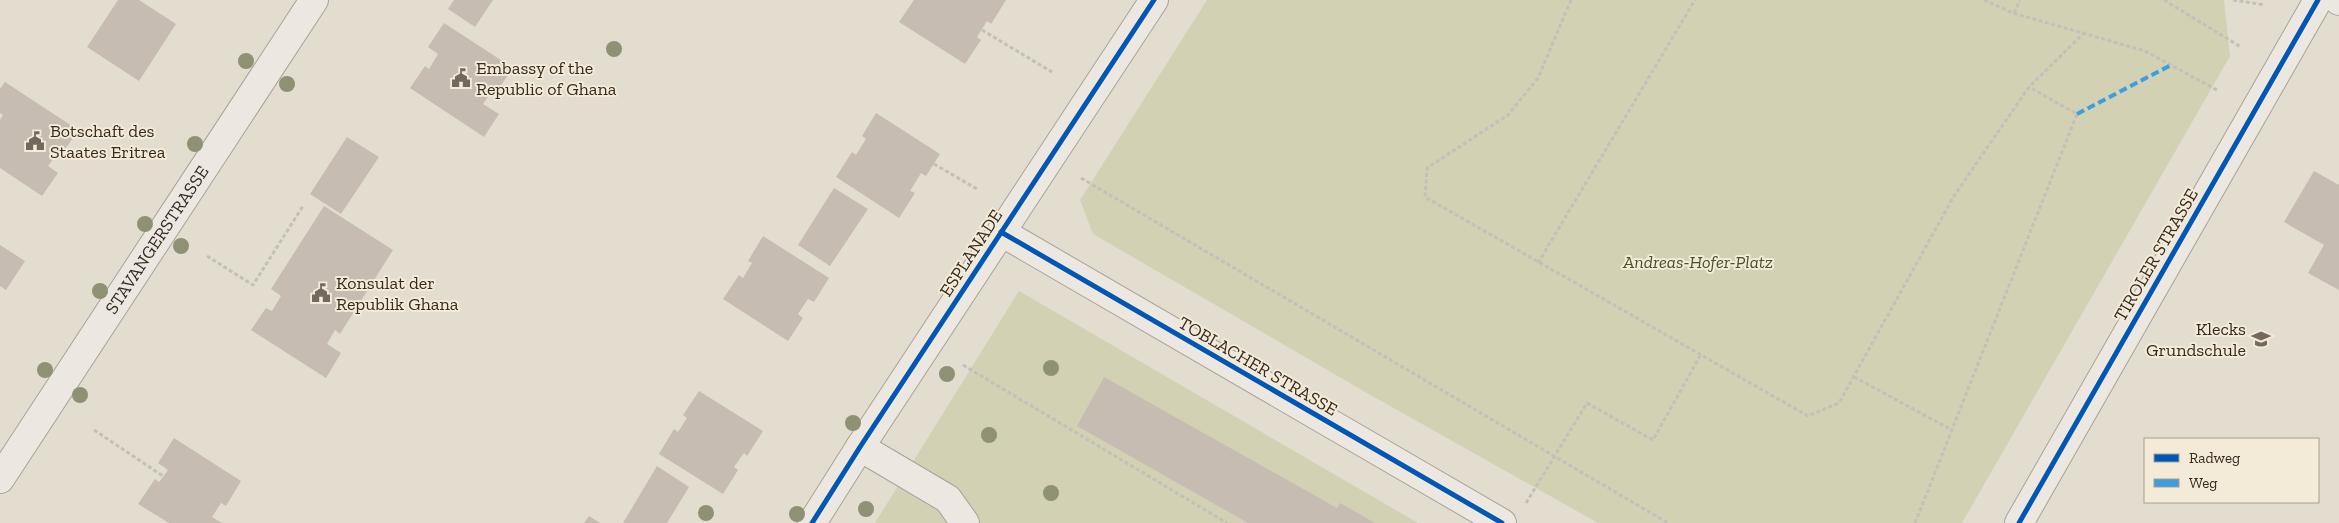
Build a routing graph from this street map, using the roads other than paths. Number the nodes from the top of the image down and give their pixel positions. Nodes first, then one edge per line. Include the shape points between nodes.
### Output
1 (314, 0) edge
2 (1154, 0) edge
3 (2318, 0) edge
4 (1001, 232) junction
5 (860, 447) junction
6 (0, 479) edge
7 (812, 523) edge
8 (965, 523) edge
9 (1502, 523) edge
10 (2018, 523) edge

1 - 6 street, STAVANGERSTRASSE
2 - 4 street, ESPLANADE
3 - 10 street, TIROLER STRASSE
4 - 5 street, ESPLANADE
4 - 9 street, TOBLACHER STRASSE
5 - 7 street, ESPLANADE
5 - 8 street via 948,499

